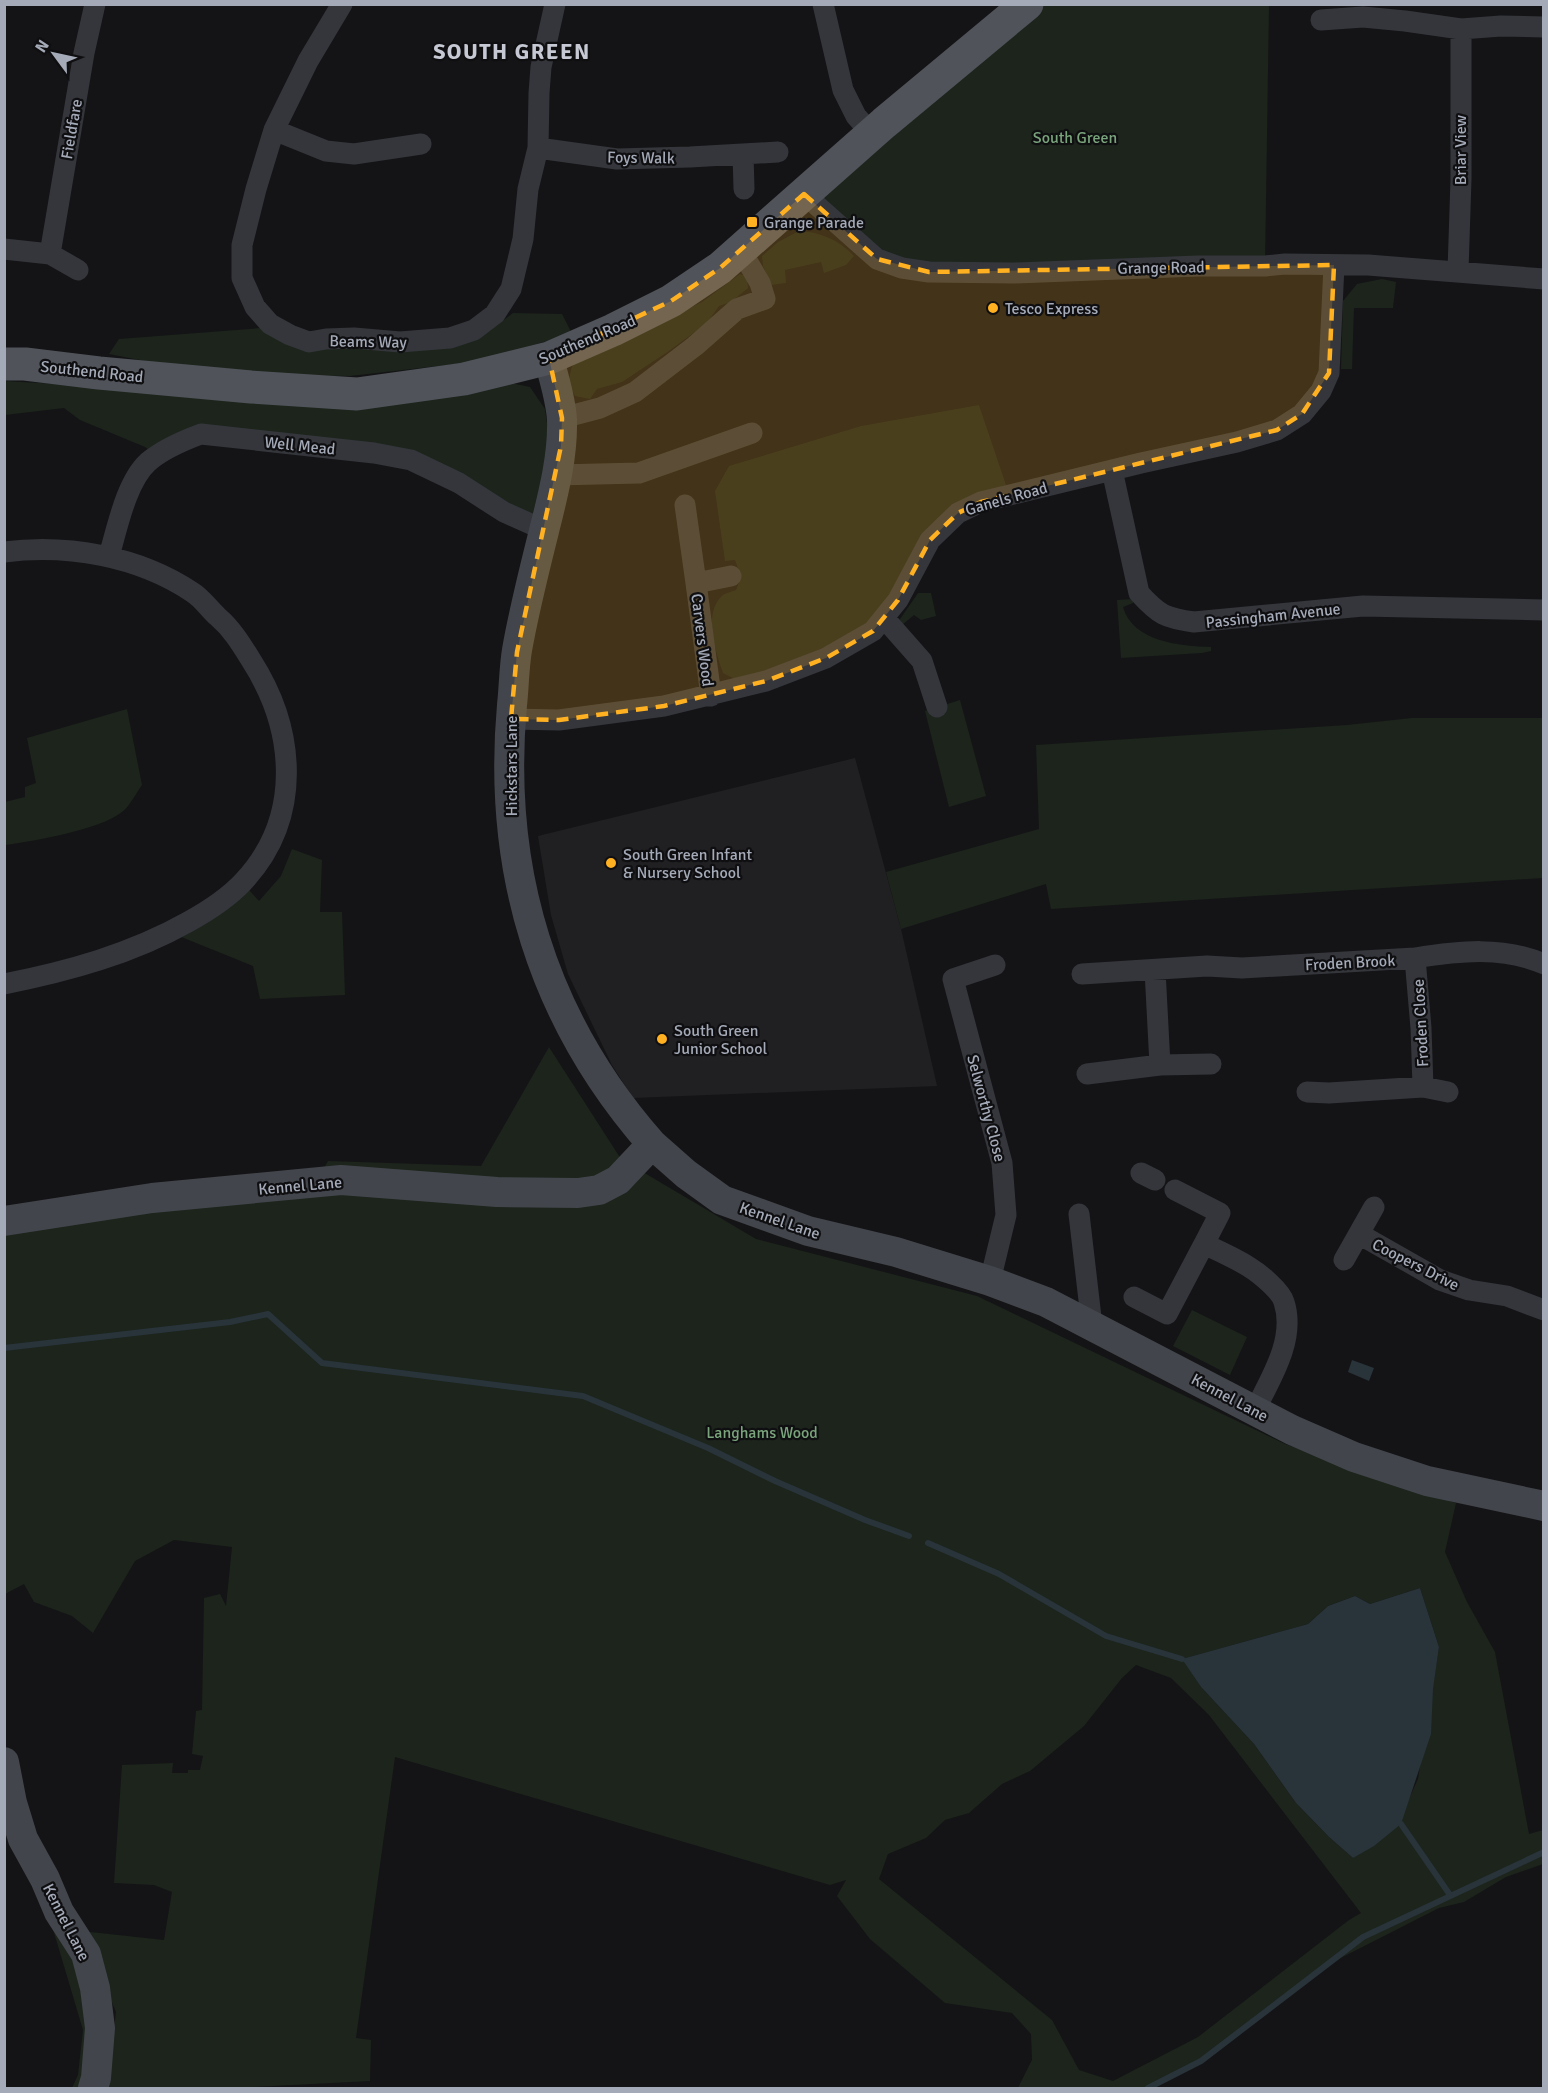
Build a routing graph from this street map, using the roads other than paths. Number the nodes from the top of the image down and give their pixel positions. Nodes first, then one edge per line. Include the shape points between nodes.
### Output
1 (95, 4) edge
2 (342, 4) edge
3 (555, 4) edge
4 (824, 4) edge
5 (1027, 4) edge
6 (1363, 11) edge
7 (1321, 20) dead end
8 (1544, 27) edge
9 (1461, 29) junction
10 (274, 130) junction
11 (872, 134) junction
12 (421, 144) dead end
13 (538, 148) junction
14 (778, 152) dead end
15 (743, 154) junction
16 (744, 189) dead end
17 (804, 194) junction
18 (4, 249) edge
19 (741, 249) junction
20 (50, 254) junction
21 (1334, 265) junction
22 (78, 270) dead end
23 (1458, 271) junction
24 (1544, 279) edge
25 (549, 358) junction
26 (4, 364) edge
27 (562, 418) junction
28 (752, 433) dead end
29 (1112, 470) junction
30 (557, 475) junction
31 (685, 505) dead end
32 (544, 530) junction
33 (4, 552) edge
34 (109, 556) junction
35 (731, 576) dead end
36 (696, 583) junction
37 (1544, 610) edge
38 (885, 619) junction
39 (711, 696) junction
40 (937, 707) dead end
41 (511, 719) junction
42 (1415, 958) junction
43 (1544, 964) edge
44 (995, 965) dead end
45 (1155, 970) junction
46 (1082, 974) dead end
47 (4, 984) edge
48 (1211, 1064) dead end
49 (1160, 1065) junction
50 (1087, 1074) dead end
51 (1423, 1087) junction
52 (1307, 1092) dead end
53 (1448, 1092) dead end
54 (652, 1144) junction
55 (1175, 1190) dead end
56 (1374, 1207) dead end
57 (1079, 1214) dead end
58 (4, 1221) edge
59 (1359, 1234) junction
60 (1204, 1244) junction
61 (1344, 1260) dead end
62 (990, 1281) junction
63 (1134, 1297) dead end
64 (1544, 1310) edge
65 (1092, 1326) junction
66 (1255, 1410) junction
67 (1544, 1506) edge
68 (4, 1762) edge
69 (93, 2088) edge

1 - 20 street, Fieldfare
2 - 10 street, Beams Way
3 - 13 street, Beams Way via 541,67
4 - 11 street via 843,90 856,116
5 - 11 main road, Southend Road
6 - 7 street
6 - 9 street
8 - 9 street
9 - 23 street, Briar View
10 - 12 street via 326,151 354,154
10 - 13 street, Beams Way via 244,230 242,278 255,307 270,324 309,342 450,338 474,330 495,314 511,290
11 - 17 main road, Southend Road
13 - 15 street, Foys Walk via 616,159
14 - 15 street, Foys Walk
15 - 16 street
17 - 19 main road, Southend Road
17 - 21 street, Grange Road via 877,259 929,272
18 - 20 street
19 - 25 main road, Southend Road via 671,301
19 - 27 street via 765,299 737,309 635,392 600,408
20 - 22 street
21 - 23 street, Grange Road
21 - 29 street, Ganels Road via 1329,373 1321,391 1302,414 1277,430 1237,442
23 - 24 street, Grange Road
25 - 26 main road, Southend Road via 464,379 357,394
25 - 27 street, Hickstars Lane
27 - 30 street, Hickstars Lane
28 - 30 street via 639,472
29 - 37 street, Passingham Avenue via 1139,593 1152,608 1169,618 1194,622 1363,606
29 - 38 street, Ganels Road via 981,502 958,513 930,540
30 - 32 street, Hickstars Lane
31 - 36 street
32 - 34 street, Well Mead via 411,460 201,435 179,442 146,464 130,491
32 - 41 street, Hickstars Lane via 517,652
33 - 34 street via 74,551
34 - 47 street via 158,573 186,588 234,634 260,673 282,731 288,763 284,805 274,837 255,868 204,913 125,952 84,966
35 - 36 street, Carvers Wood
36 - 39 street, Carvers Wood
38 - 39 street, Ganels Road via 873,631 826,658 766,681
38 - 40 street via 922,661
39 - 41 street, Ganels Road via 559,720
41 - 54 street, Hickstars Lane via 509,801 513,842 541,957 574,1034 597,1073
42 - 43 street, Froden Brook via 1486,951 1524,956
42 - 45 street, Froden Brook
42 - 51 street, Froden Close
44 - 62 street, Selworthy Close via 953,979 1002,1163 1006,1215
45 - 46 street, Froden Brook
45 - 49 street
48 - 49 street
49 - 50 street
51 - 52 street, Froden Close
51 - 53 street, Froden Close
54 - 58 street, Kennel Lane via 618,1180 599,1190 578,1193 497,1192 341,1180 152,1198
54 - 62 street, Kennel Lane via 723,1200 808,1231 896,1252
55 - 60 street via 1220,1213
56 - 59 street
57 - 65 street
59 - 61 street
59 - 64 street, Coopers Drive via 1440,1280 1507,1296
60 - 63 street via 1167,1314
60 - 66 street via 1250,1267 1284,1300 1285,1344
62 - 65 street, Kennel Lane via 1046,1302
65 - 66 street, Kennel Lane
66 - 67 street, Kennel Lane via 1354,1458 1427,1481
68 - 69 street, Kennel Lane via 22,1839 59,1912 86,1954 100,2028

